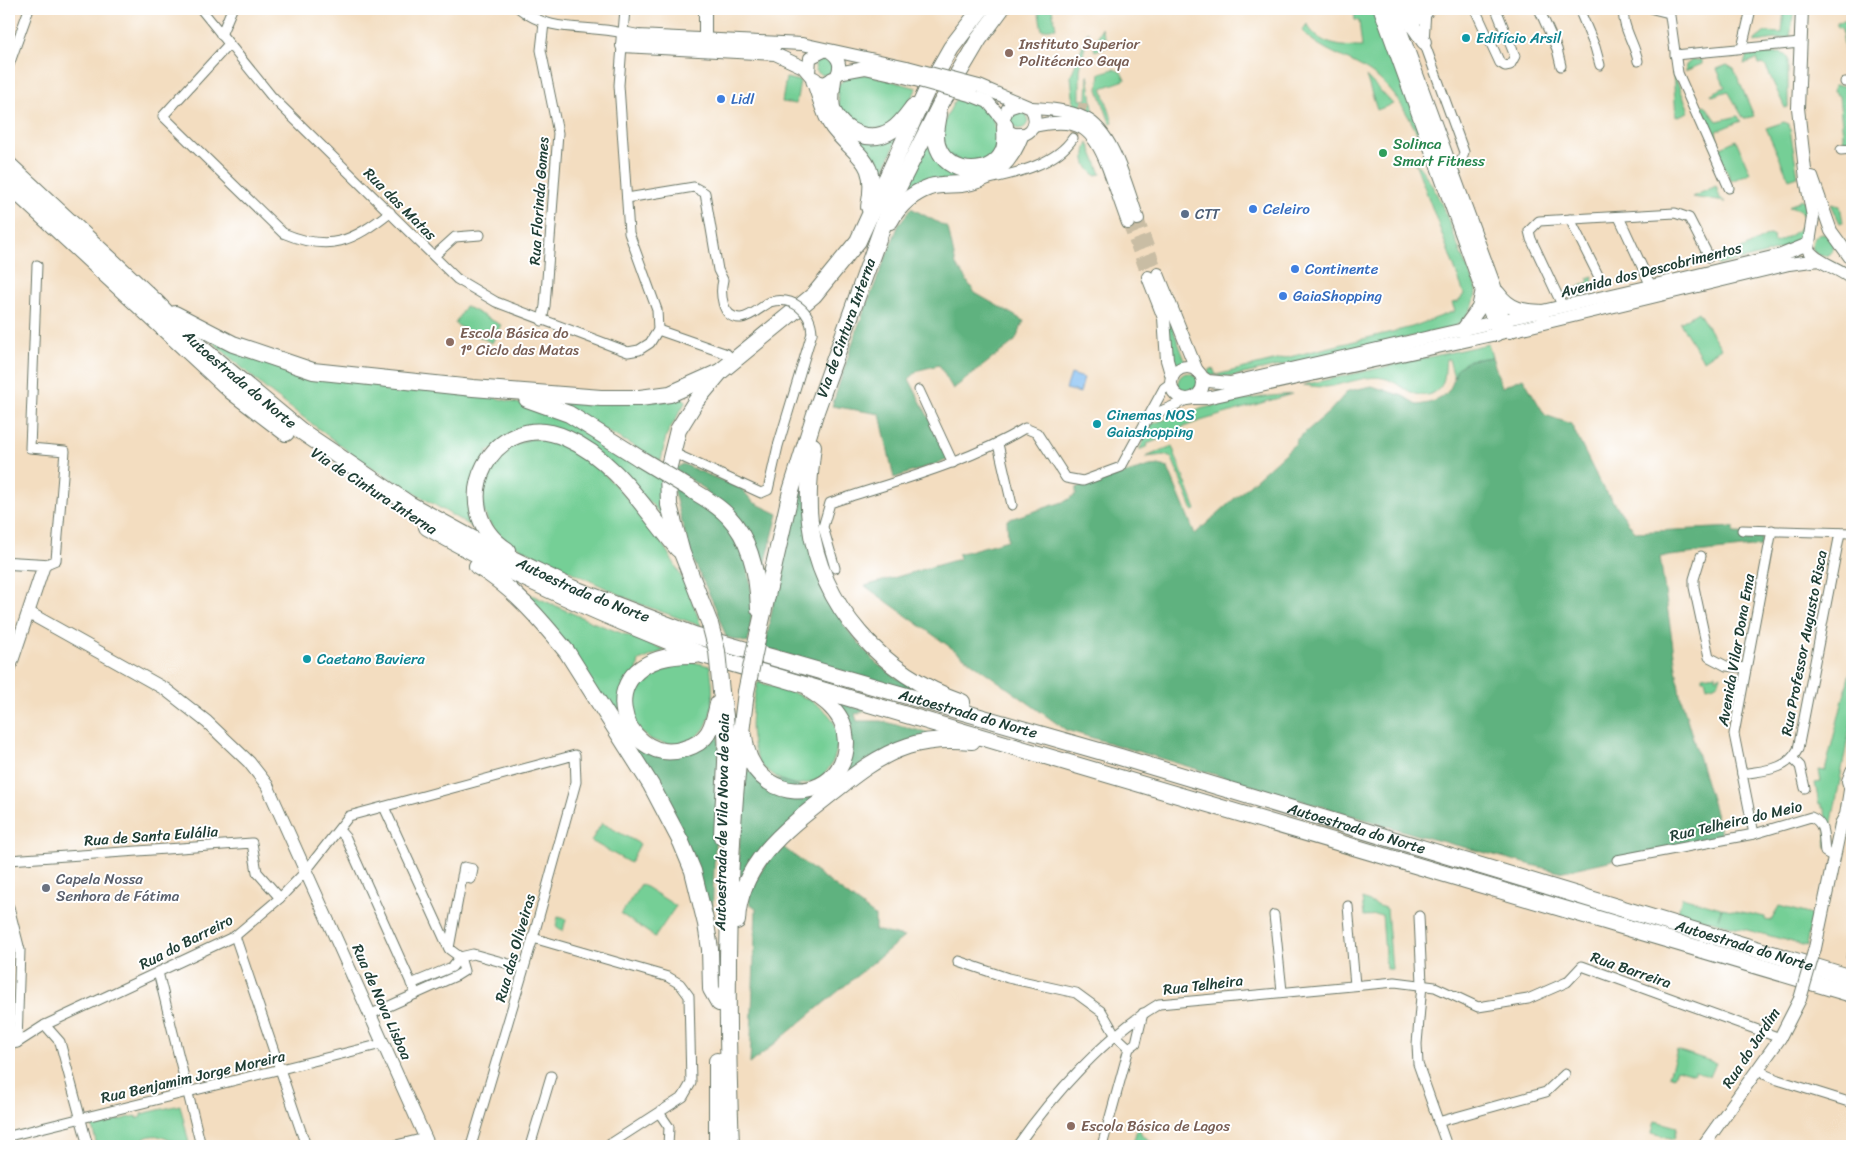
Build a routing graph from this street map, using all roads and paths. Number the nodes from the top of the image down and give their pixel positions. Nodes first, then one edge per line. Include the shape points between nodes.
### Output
1 (29, 9) edge
2 (201, 9) edge
3 (232, 9) edge
4 (520, 9) edge
5 (625, 9) edge
6 (705, 9) edge
7 (981, 9) edge
8 (1001, 9) edge
9 (1381, 9) edge
10 (1394, 9) edge
11 (1475, 9) edge
12 (1496, 9) edge
13 (1539, 9) edge
14 (1579, 9) edge
15 (1624, 9) edge
16 (1653, 9) edge
17 (1751, 9) edge
18 (1802, 9) edge
19 (1426, 10) edge
20 (1669, 11) edge
21 (1408, 19) junction
22 (544, 23) junction
23 (623, 33) junction
24 (221, 35) junction
25 (1424, 42) junction
26 (229, 44) junction
27 (705, 44) junction
28 (1800, 44) junction
29 (622, 46) junction
30 (1742, 48) junction
31 (827, 51) junction
32 (1675, 55) junction
33 (1638, 61) dead end
34 (9, 65) edge
35 (1600, 65) dead end
36 (1561, 66) dead end
37 (904, 72) junction
38 (812, 76) junction
39 (836, 76) junction
40 (976, 91) junction
41 (926, 92) junction
42 (940, 105) junction
43 (1025, 106) junction
44 (1004, 123) junction
45 (1034, 126) junction
46 (1020, 136) junction
47 (1073, 138) tunnel mouth
48 (1852, 149) edge
49 (1842, 150) dead end
50 (1802, 154) junction
51 (1462, 160) dead end
52 (9, 165) edge
53 (979, 181) junction
54 (9, 185) edge
55 (1729, 188) dead end
56 (627, 198) junction
57 (390, 212) junction
58 (1619, 216) junction
59 (1570, 219) junction
60 (866, 226) junction
61 (1831, 231) junction
62 (480, 236) dead end
63 (1810, 239) junction
64 (880, 241) junction
65 (1840, 243) junction
66 (434, 256) junction
67 (1710, 257) dead end
68 (1821, 260) junction
69 (1852, 260) edge
70 (37, 265) dead end
71 (1852, 279) edge
72 (1601, 281) dead end
73 (1652, 286) junction
74 (1488, 288) junction
75 (156, 302) junction
76 (1564, 307) junction
77 (1543, 312) junction
78 (542, 321) junction
79 (1499, 325) junction
80 (658, 330) junction
81 (1463, 330) junction
82 (727, 354) dead end
83 (721, 371) junction
84 (1200, 374) junction
85 (1172, 380) junction
86 (827, 386) junction
87 (473, 388) junction
88 (919, 390) dead end
89 (1190, 399) junction
90 (1149, 416) junction
91 (998, 444) junction
92 (678, 455) dead end
93 (953, 463) junction
94 (1012, 505) dead end
95 (422, 524) junction
96 (1742, 530) dead end
97 (1772, 530) junction
98 (1840, 533) junction
99 (1852, 533) edge
100 (682, 553) junction
101 (1701, 556) dead end
102 (9, 563) edge
103 (44, 565) junction
104 (835, 568) dead end
105 (572, 588) junction
106 (29, 613) junction
107 (759, 630) junction
108 (703, 655) junction
109 (1746, 668) junction
110 (9, 670) edge
111 (798, 684) junction
112 (721, 692) junction
113 (742, 718) junction
114 (1007, 746) junction
115 (575, 755) joint
116 (1120, 757) junction
117 (1793, 759) junction
118 (1852, 771) edge
119 (1742, 774) junction
120 (1805, 788) dead end
121 (1851, 792) edge
122 (384, 807) junction
123 (1849, 812) edge
124 (339, 830) junction
125 (1754, 834) junction
126 (1834, 857) junction
127 (9, 860) edge
128 (1617, 860) dead end
129 (305, 872) junction
130 (462, 876) dead end
131 (280, 898) junction
132 (1348, 906) dead end
133 (9, 907) edge
134 (454, 915) junction
135 (1274, 915) dead end
136 (1419, 916) dead end
137 (437, 922) junction
138 (235, 936) junction
139 (533, 938) junction
140 (449, 949) junction
141 (460, 956) junction
142 (958, 961) dead end
143 (452, 967) junction
144 (523, 968) junction
145 (158, 972) junction
146 (456, 976) junction
147 (1852, 978) edge
148 (411, 984) junction
149 (729, 984) junction
150 (1355, 984) junction
151 (1422, 984) junction
152 (1282, 991) junction
153 (416, 994) junction
154 (1852, 994) edge
155 (719, 1003) junction
156 (1143, 1013) junction
157 (370, 1015) junction
158 (45, 1025) junction
159 (1116, 1036) junction
160 (1780, 1038) junction
161 (13, 1044) edge
162 (382, 1044) junction
163 (1129, 1048) junction
164 (1759, 1068) junction
165 (282, 1070) junction
166 (1565, 1074) dead end
167 (551, 1076) dead end
168 (187, 1093) junction
169 (1852, 1103) edge
170 (660, 1114) junction
171 (81, 1118) junction
172 (1438, 1122) junction
173 (9, 1136) edge
174 (427, 1142) edge
175 (88, 1146) edge
176 (201, 1146) edge
177 (306, 1146) edge
178 (392, 1146) edge
179 (471, 1146) edge
180 (530, 1146) edge
181 (607, 1146) edge
182 (668, 1146) edge
183 (717, 1146) edge
184 (730, 1146) edge
185 (1017, 1146) edge
186 (1102, 1146) edge
187 (1447, 1146) edge
188 (1703, 1146) edge

1 - 34 street
2 - 24 street, Rua das Matas
3 - 24 street
4 - 22 street
5 - 23 street
6 - 27 main road
7 - 41 highway, Via de Cintura Interna via 951,48
8 - 42 highway, Via de Cintura Interna
9 - 74 main road
10 - 21 main road
10 - 74 main road
11 - 12 street via 1500,63 1510,65 1515,56
13 - 36 street
14 - 35 street
15 - 33 street via 1622,18 1636,48
16 - 20 street
17 - 30 street
18 - 28 main road
19 - 21 main road via 1420,17
19 - 25 street
20 - 32 street
21 - 25 main road
22 - 23 street
22 - 78 street, Rua Florinda Gomes via 541,50 558,133 546,306
23 - 27 main road
23 - 29 main road
24 - 26 street, Rua das Matas
25 - 51 street via 1464,152
26 - 57 street, Rua das Matas via 272,97
26 - 57 street via 162,116 283,233 336,244 362,233
27 - 29 main road
27 - 31 main road via 802,44
27 - 38 main road via 775,54 803,67
28 - 30 street
28 - 50 main road via 1798,108
29 - 56 street via 619,85
30 - 32 street
31 - 37 main road
31 - 38 main road via 810,58
31 - 39 main road via 838,61
32 - 55 street via 1678,73
37 - 39 main road via 865,68
37 - 40 main road, bridge
38 - 39 main road via 824,83
38 - 60 highway via 832,126 862,156 868,168 872,195
39 - 41 highway via 830,98 833,110 840,122 861,136 874,137 892,130
40 - 43 main road
40 - 44 main road
41 - 60 highway, Via de Cintura Interna
42 - 44 highway via 936,140 940,152 956,168 978,170 999,159 1006,142
42 - 64 highway, Via de Cintura Interna via 892,200
43 - 44 main road via 1008,108
43 - 45 main road via 1036,120
43 - 45 main road via 1070,113 1100,129 1111,148 1133,221 1101,149 1088,131 1068,122
44 - 46 main road via 1008,132
45 - 46 main road
46 - 53 highway via 1014,153 998,170
47 - 53 street via 1056,156 1007,175
48 - 49 street
50 - 61 main road
50 - 63 main road via 1813,217
52 - 75 highway
53 - 64 highway via 932,186 910,197 896,212
54 - 95 highway, Via de Cintura Interna via 250,406 347,477
56 - 80 street via 629,233 657,310
56 - 92 street, bridge via 694,187 700,189 705,193 718,270 723,280 720,293 726,310 735,317 748,316 779,300 797,304 811,324 812,333 768,490 762,493
57 - 66 street, Rua das Matas
58 - 59 street
58 - 67 street via 1684,215 1689,218
58 - 73 street
59 - 72 street
59 - 76 street via 1539,221 1530,231
60 - 83 highway, Via de Cintura Interna via 858,241 814,295
61 - 63 main road via 1821,229
61 - 65 main road
62 - 66 street via 455,237
63 - 68 main road via 1810,254
63 - 73 main road, Avenida dos Descobrimentos via 1781,255
64 - 86 highway, Via de Cintura Interna
65 - 68 main road via 1837,253
65 - 69 main road
66 - 78 street, Rua das Matas via 457,279 496,302
68 - 71 main road
68 - 79 main road, Avenida dos Descobrimentos
70 - 103 street via 30,448 65,451 56,560
73 - 76 main road, Avenida dos Descobrimentos
74 - 77 main road via 1509,306 1521,311
74 - 79 main road via 1501,311
74 - 81 main road
75 - 87 highway via 233,344 313,371
75 - 105 highway, Autoestrada do Norte via 200,347 243,384 354,469 447,525
76 - 77 main road, Avenida dos Descobrimentos
77 - 79 main road, Avenida dos Descobrimentos
78 - 80 street, Rua das Matas via 628,352 650,343
79 - 81 main road, Avenida dos Descobrimentos
79 - 89 main road, Avenida dos Descobrimentos via 1206,398
80 - 82 street
81 - 84 main road, Avenida dos Descobrimentos via 1230,383 1213,382
83 - 87 highway via 670,394 640,398
83 - 100 highway, Autoestrada de Vila Nova de Gaia via 687,414 670,455 669,505
84 - 85 main road via 1187,367 1181,368
84 - 85 main road via 1153,276 1164,318
84 - 89 main road via 1202,390
85 - 89 main road via 1172,390 1179,397
85 - 90 street
86 - 107 highway, Via de Cintura Interna via 791,491
86 - 116 highway via 814,436 809,480 810,521 827,583 852,626 897,670 933,690
87 - 107 highway, bridge via 546,404 569,414 728,516 739,530 755,572
88 - 93 street
89 - 90 street
90 - 91 street via 1121,467 1083,481 1066,478 1037,433 1025,428
91 - 93 street
91 - 94 street
93 - 104 street via 830,503 823,527
95 - 108 highway, Via de Cintura Interna via 522,578
95 - 155 highway via 464,559 493,576 549,630 618,730 666,811 693,871 710,948 712,989
96 - 97 street
97 - 98 street
97 - 109 street, Avenida Vilar Dona Ema
98 - 99 street
98 - 117 street, Rua Professor Augusto Risca via 1798,749
100 - 105 highway via 608,466 584,448 549,432 524,433 510,438 485,462 478,479 476,503 481,520 497,544
100 - 112 highway, Autoestrada de Vila Nova de Gaia, bridge via 710,624 717,651
101 - 109 street via 1694,587 1709,656 1726,666
102 - 103 main road
103 - 106 main road
105 - 116 highway, Autoestrada do Norte via 694,635
106 - 110 main road
106 - 129 main road, Rua de Nova Lisboa via 165,689 249,762 267,785
107 - 113 highway, Via de Cintura Interna, bridge
108 - 111 highway, Via de Cintura Interna
108 - 112 highway via 669,656 642,666 625,687 623,704 628,724 640,741 650,747 676,752 690,748 714,726
109 - 119 street, Avenida Vilar Dona Ema via 1734,734
111 - 113 highway via 832,707 845,732 844,761 824,784 795,792 773,785 759,775 745,748
111 - 114 highway, Autoestrada do Norte
112 - 155 highway, Autoestrada de Vila Nova de Gaia via 726,749
113 - 149 highway, Autoestrada de Vila Nova de Gaia via 731,865
114 - 149 highway via 954,740 910,745 872,763 793,824 758,862 744,891 737,916 735,978
114 - 154 highway, Autoestrada do Norte
115 - 122 street, Rua do Barreiro
115 - 139 street, Rua das Oliveiras via 576,782
116 - 147 highway, Autoestrada do Norte
117 - 119 street, Rua Professor Augusto Risca via 1783,766
117 - 120 street, Rua Professor Augusto Risca via 1800,766
118 - 121 main road, Rua do Jardim via 1848,780
119 - 125 street, Avenida Vilar Dona Ema
121 - 123 main road, Rua do Jardim
122 - 124 street, Rua do Barreiro via 349,816
122 - 137 street
123 - 126 main road, Rua do Jardim via 1841,824
124 - 129 street, Rua do Barreiro
124 - 148 street via 346,838
125 - 126 street, Rua Telheira do Meio via 1811,817 1822,826 1824,852
125 - 128 street, Rua Telheira do Meio
126 - 160 main road, Rua do Jardim, bridge via 1815,948 1800,998
127 - 131 street, Rua de Santa Eulália via 252,843 257,872
129 - 131 street, Rua do Barreiro
129 - 157 main road, Rua de Nova Lisboa
130 - 134 street
131 - 138 street, Rua do Barreiro
132 - 150 street
133 - 161 street via 20,950
134 - 137 street
134 - 140 street
135 - 152 street
136 - 151 street
137 - 140 street
138 - 145 street, Rua do Barreiro
138 - 165 street
139 - 144 street, Rua das Oliveiras
139 - 170 street via 668,977 680,984 689,996 691,1083 683,1097
140 - 141 street
141 - 143 street
141 - 144 street via 473,954
141 - 146 street via 464,971
142 - 159 street via 1008,978 1076,993 1102,1012
143 - 146 street
143 - 148 street
144 - 179 street, Rua das Oliveiras
145 - 158 street, Rua do Barreiro
145 - 168 street
146 - 153 street
148 - 153 street
149 - 184 highway, Autoestrada de Vila Nova de Gaia
150 - 151 street, Rua Telheira
150 - 152 street, Rua Telheira
151 - 160 street, Rua Barreira via 1478,1007 1528,999 1567,982 1582,966
151 - 172 street via 1418,1064
152 - 156 street, Rua Telheira via 1159,1004
153 - 157 street
155 - 183 highway, Autoestrada de Vila Nova de Gaia
156 - 159 street, Rua Telheira
156 - 163 street via 1136,1043
157 - 162 main road, Rua de Nova Lisboa
158 - 161 street, Rua do Barreiro
158 - 171 street via 60,1042
159 - 163 street
159 - 185 street, Rua Telheira via 1061,1090
160 - 164 main road, Rua do Jardim
162 - 165 street, Rua Benjamim Jorge Moreira
162 - 174 main road, Rua de Nova Lisboa
163 - 186 street
164 - 169 street via 1778,1080
164 - 188 main road, Rua do Jardim
165 - 168 street, Rua Benjamim Jorge Moreira
165 - 177 street
166 - 172 street via 1546,1092
167 - 180 street
168 - 171 street, Rua Benjamim Jorge Moreira
168 - 176 street
170 - 181 street
170 - 182 street via 669,1127
171 - 173 street, Rua Benjamim Jorge Moreira
171 - 175 street
172 - 187 street
174 - 178 street

